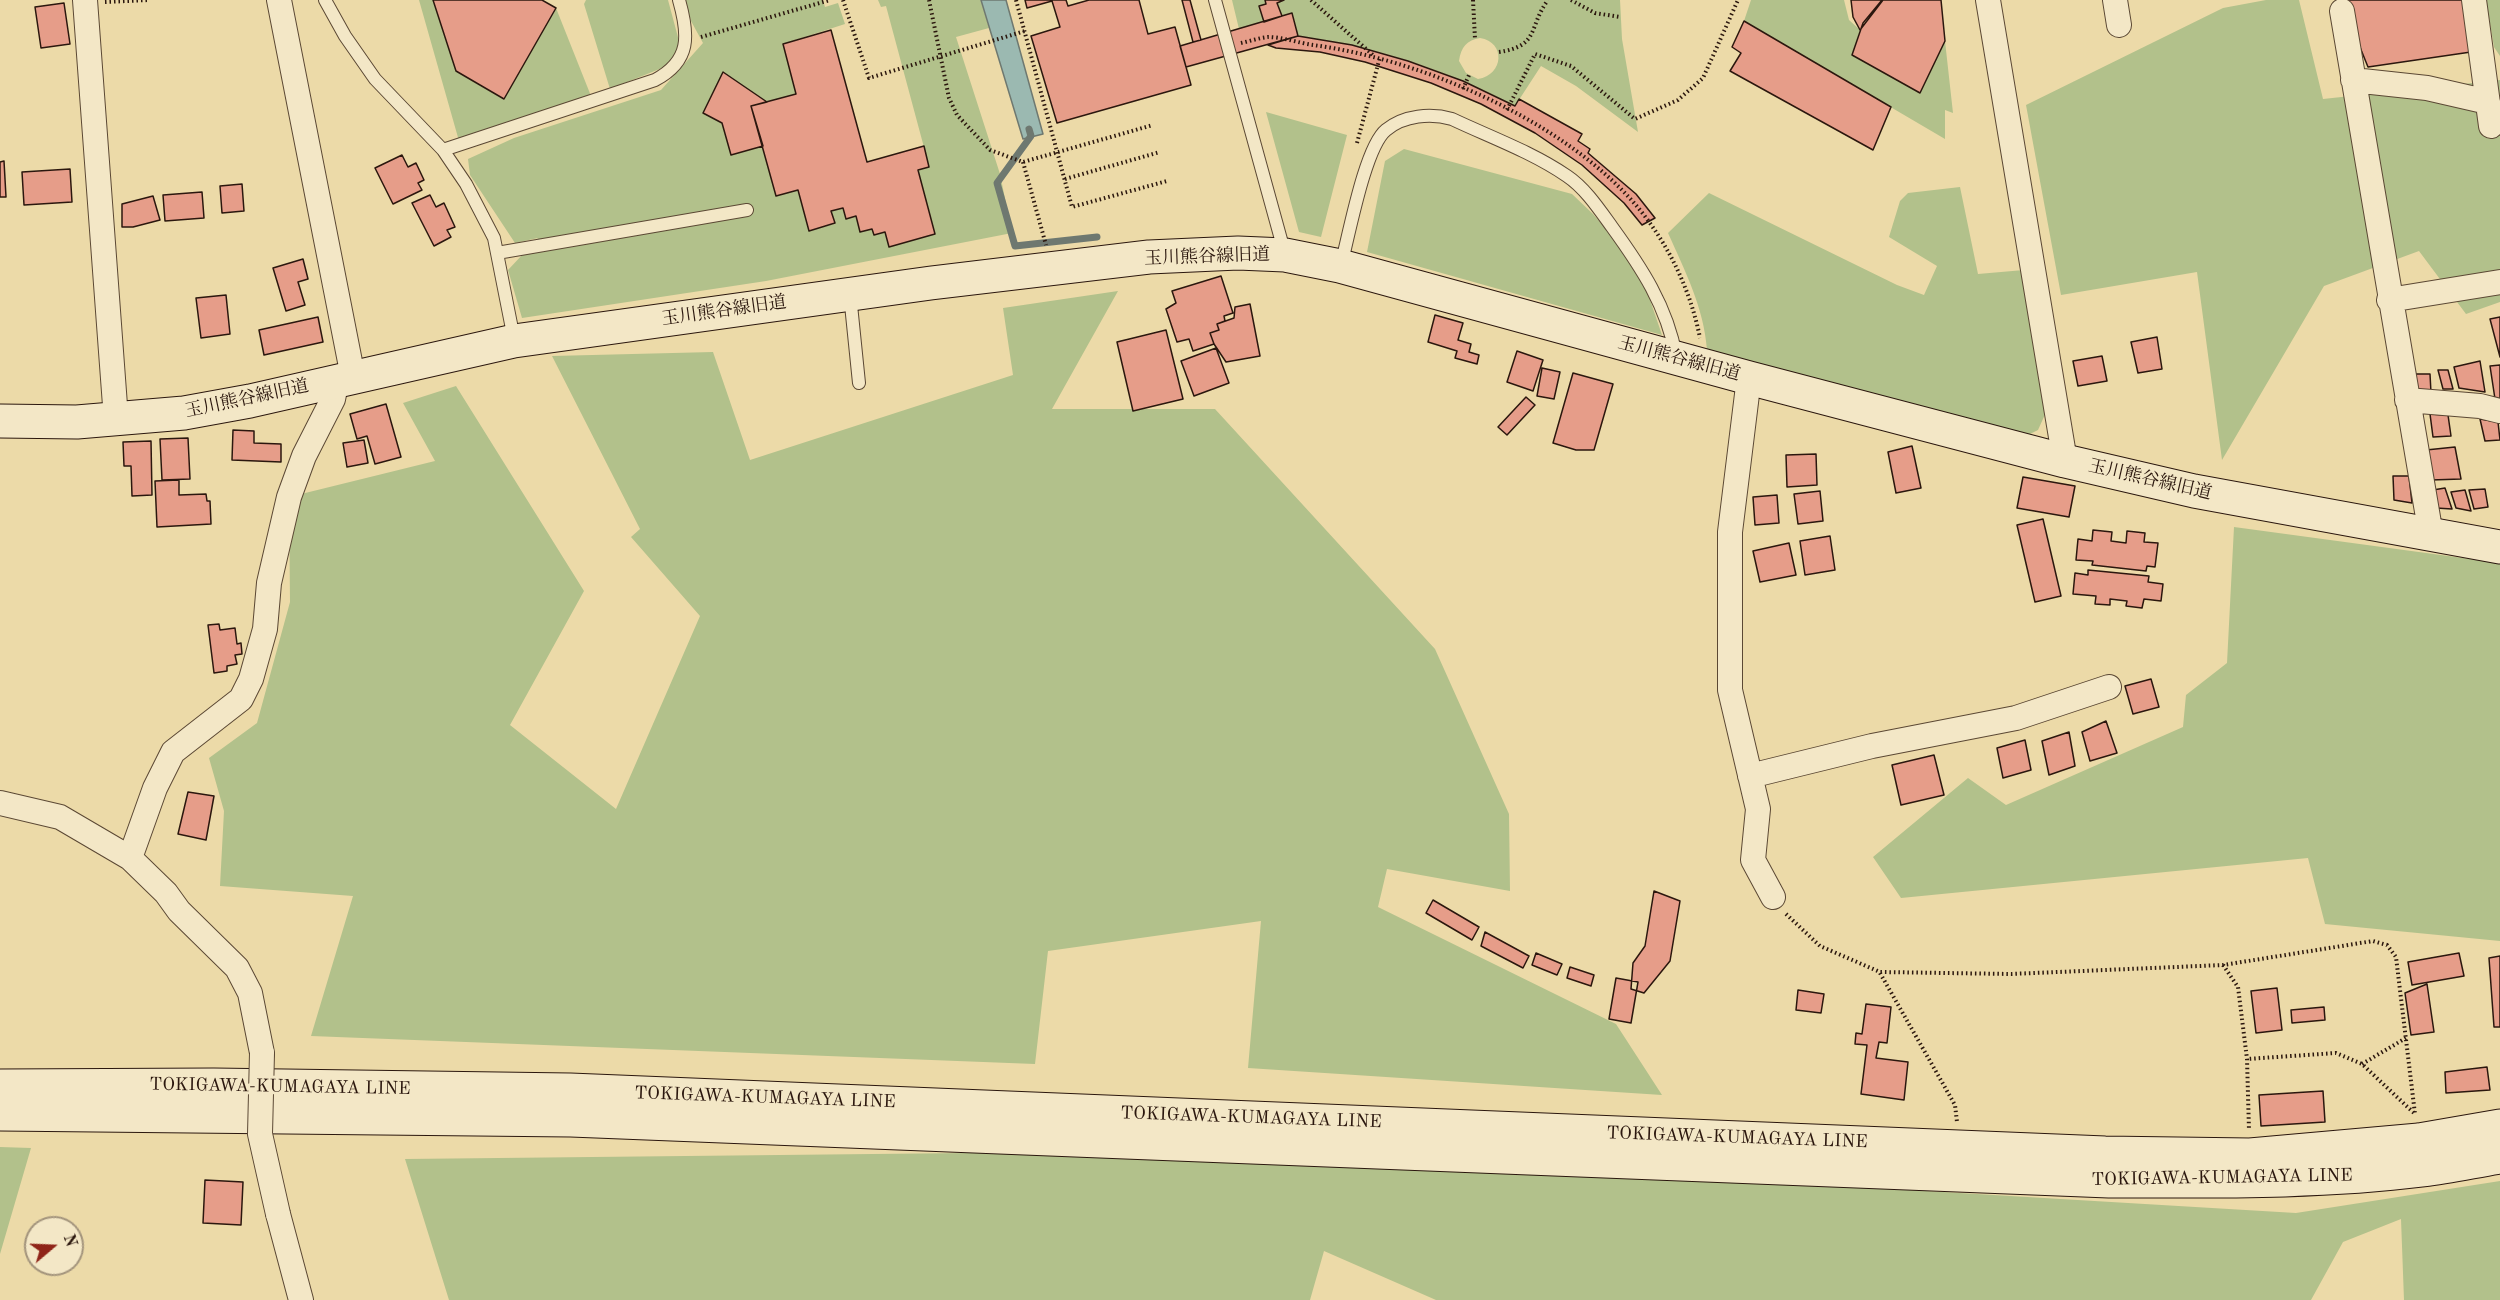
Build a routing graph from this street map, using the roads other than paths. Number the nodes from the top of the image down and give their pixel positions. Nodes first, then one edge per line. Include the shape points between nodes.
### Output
1 (279, 0) edge
2 (325, 0) edge
3 (679, 0) edge
4 (1215, 0) edge
5 (1988, 0) edge
6 (2115, 0) edge
7 (2474, 0) edge
8 (85, 2) edge
9 (2342, 11) dead end
10 (2119, 26) dead end
11 (2353, 80) junction
12 (2488, 102) junction
13 (2491, 126) dead end
14 (443, 150) junction
15 (747, 210) dead end
16 (497, 253) junction
17 (1285, 255) junction
18 (1340, 266) junction
19 (2500, 282) edge
20 (850, 294) junction
21 (2389, 300) junction
22 (514, 341) junction
23 (1688, 350) junction
24 (345, 378) junction
25 (1749, 378) junction
26 (860, 383) dead end
27 (2407, 400) junction
28 (2500, 411) edge
29 (116, 419) junction
30 (0, 421) edge
31 (2065, 461) junction
32 (2431, 535) junction
33 (2500, 547) edge
34 (2109, 687) dead end
35 (1750, 776) junction
36 (0, 803) edge
37 (130, 858) junction
38 (1773, 897) road end
39 (0, 1086) edge
40 (0, 1114) edge
41 (2500, 1126) edge
42 (2500, 1157) edge
43 (301, 1300) edge

1 - 24 street
2 - 14 lane via 375,79
3 - 14 lane via 686,23 686,41 667,74
4 - 17 lane
5 - 31 street
6 - 10 street
7 - 12 street
8 - 29 street
9 - 11 street
11 - 12 street via 2427,88
11 - 21 street
12 - 13 street
14 - 16 lane via 466,184 494,238
15 - 16 lane
16 - 22 lane
17 - 18 main road, 玉川熊谷線旧道
17 - 20 main road, 玉川熊谷線旧道 via 1149,257
18 - 23 main road, 玉川熊谷線旧道
18 - 23 lane via 1377,141 1387,129 1412,117 1438,115 1539,159 1568,177 1594,202 1637,261 1671,331
19 - 21 street
20 - 22 main road, 玉川熊谷線旧道
20 - 26 lane
21 - 27 street
22 - 24 main road, 玉川熊谷線旧道
23 - 25 main road, 玉川熊谷線旧道
24 - 29 main road, 玉川熊谷線旧道 via 184,413
24 - 37 street via 304,456 289,497 269,583 265,629 250,679 241,699 173,752 155,788
25 - 31 main road, 玉川熊谷線旧道
25 - 35 street via 1730,532 1730,690
27 - 28 street
27 - 32 street
29 - 30 main road, 玉川熊谷線旧道
31 - 32 main road, 玉川熊谷線旧道 via 2194,491
32 - 33 main road, 玉川熊谷線旧道
34 - 35 street via 2016,718 1872,746
35 - 38 street via 1758,809 1753,860
36 - 37 street via 60,817
37 - 43 street, bridge via 237,968 250,993 262,1053 260,1134
39 - 41 main road, TOKIGAWA-KUMAGAYA LINE via 570,1090 2069,1152 2250,1155 2419,1140
40 - 42 main road, TOKIGAWA-KUMAGAYA LINE via 571,1120 2109,1181 2344,1176 2424,1170

